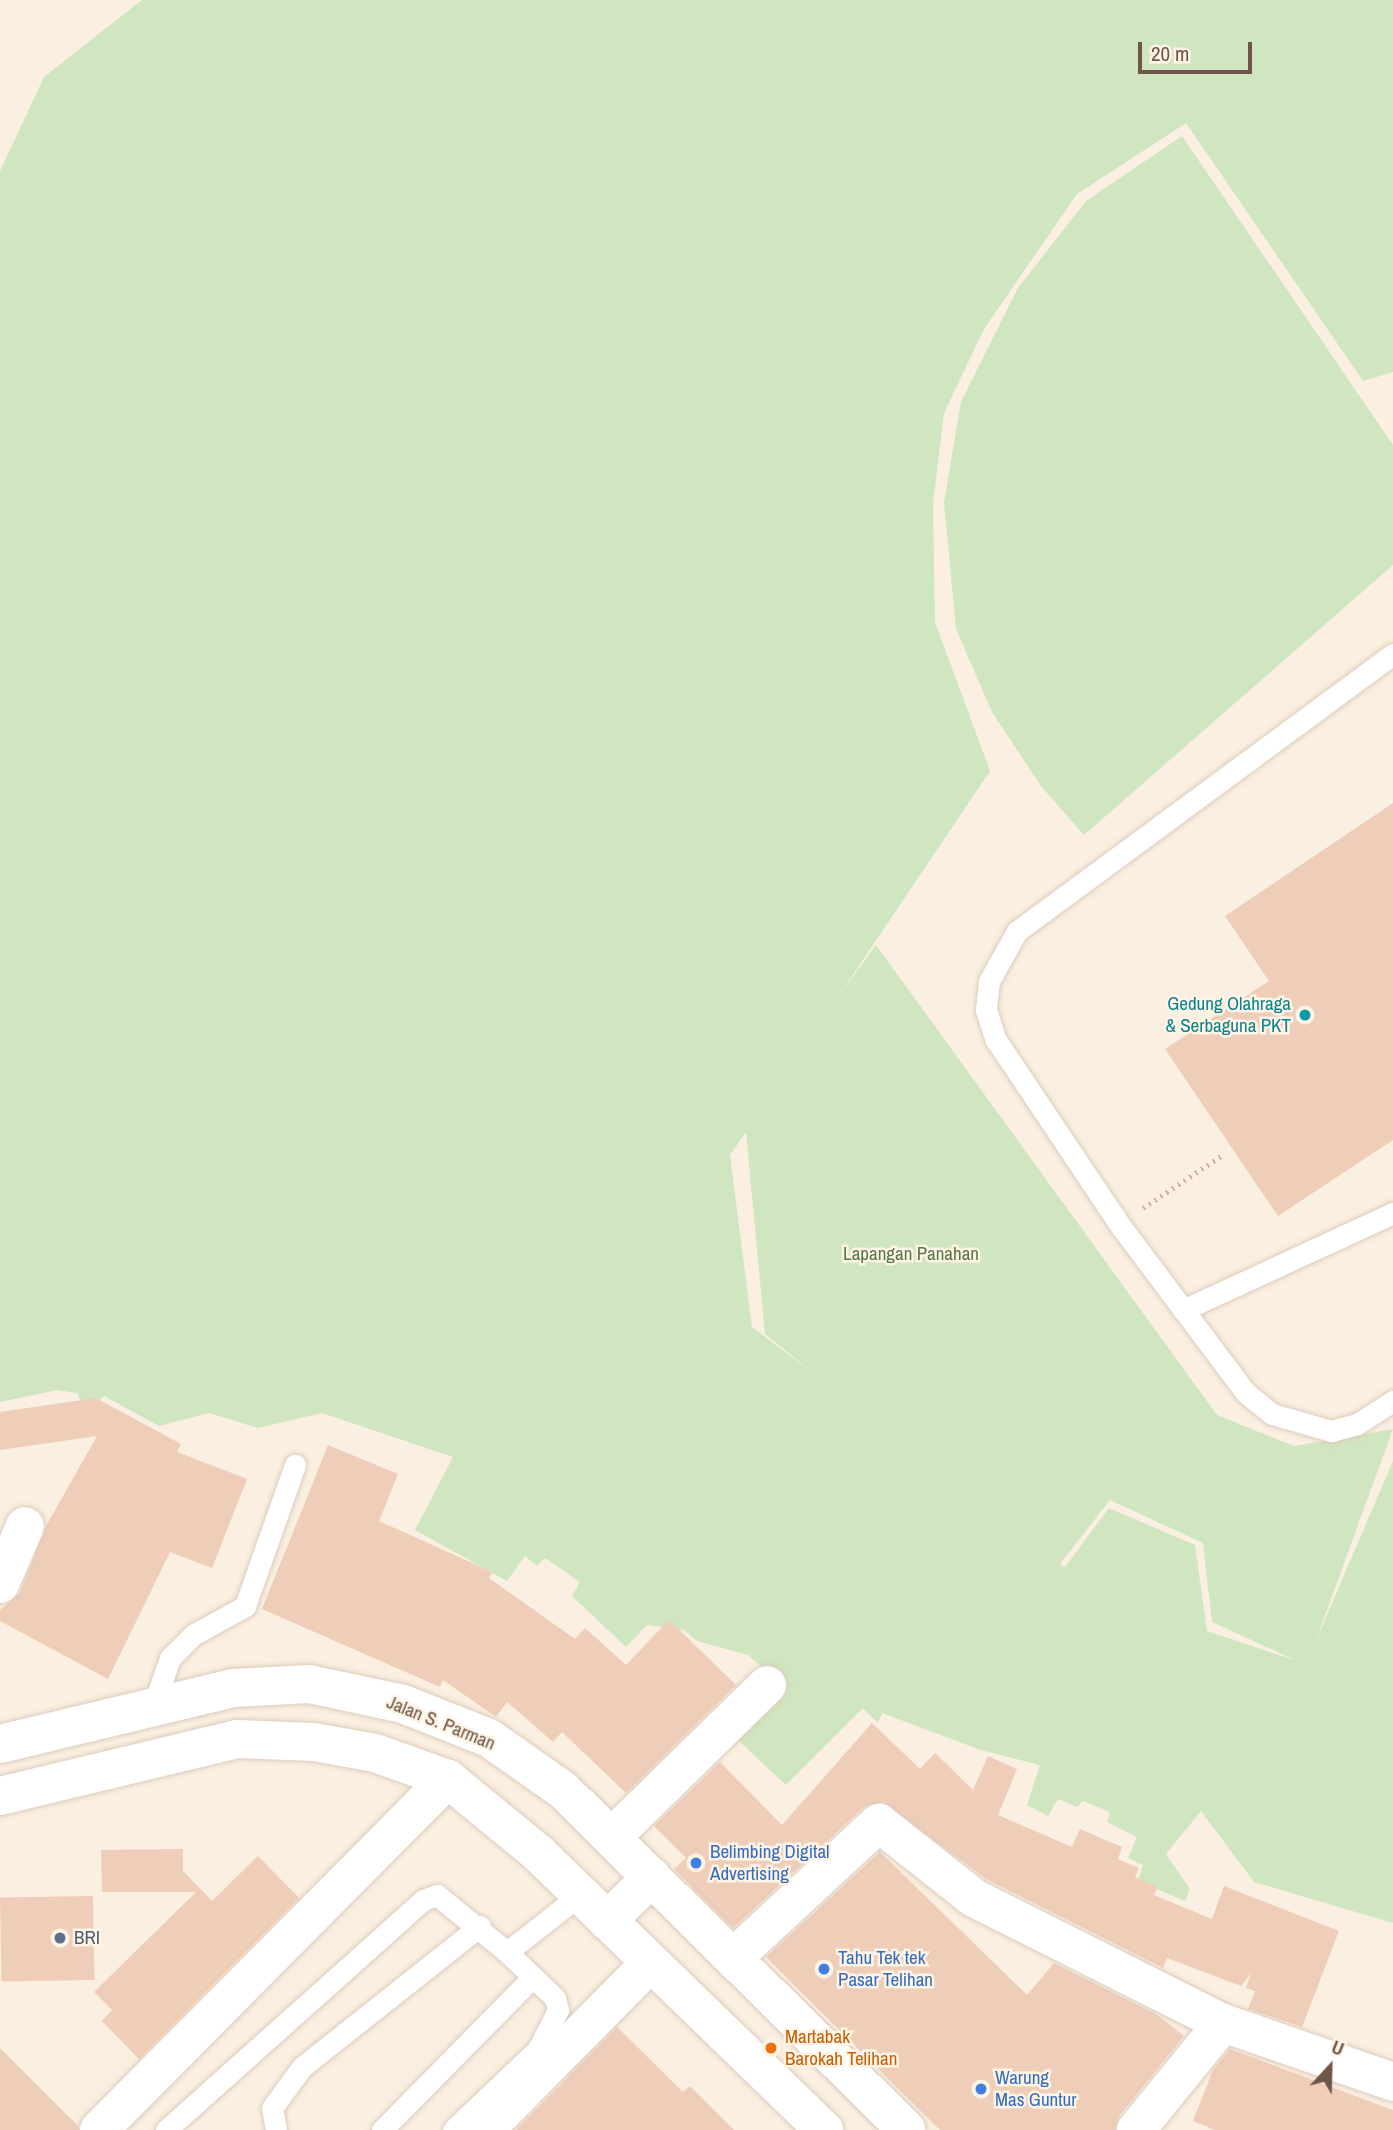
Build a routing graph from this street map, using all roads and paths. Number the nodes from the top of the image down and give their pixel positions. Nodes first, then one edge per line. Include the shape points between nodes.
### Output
1 (1393, 654) edge
2 (1221, 1156) dead end
3 (1393, 1213) edge
4 (1119, 1224) junction
5 (1183, 1310) junction
6 (1393, 1401) edge
7 (295, 1465) dead end
8 (25, 1526) dead end
9 (0, 1584) edge
10 (767, 1685) dead end
11 (154, 1704) junction
12 (0, 1744) edge
13 (449, 1780) junction
14 (0, 1796) edge
15 (612, 1837) junction
16 (652, 1877) junction
17 (580, 1894) junction
18 (607, 1921) junction
19 (480, 1926) junction
20 (507, 1952) junction
21 (733, 1958) junction
22 (650, 1963) junction
23 (532, 1978) junction
24 (1223, 2024) junction
25 (1393, 2082) edge
26 (99, 2130) edge
27 (166, 2130) edge
28 (276, 2130) edge
29 (382, 2130) edge
30 (453, 2130) edge
31 (485, 2130) edge
32 (824, 2130) edge
33 (906, 2130) edge
34 (1136, 2130) edge

1 - 4 lane via 1017,931 999,956 989,981 986,1010 996,1040
2 - 4 path
3 - 5 lane
4 - 5 lane
5 - 6 lane via 1246,1394 1272,1414 1331,1431 1357,1424
7 - 11 lane via 245,1606 193,1635 170,1658
8 - 9 main road
10 - 15 main road
11 - 12 main road, Jalan S. Parman
11 - 15 main road, Jalan S. Parman via 234,1688 309,1684 403,1704 489,1738 563,1790
13 - 14 main road via 375,1753 314,1742 237,1739
13 - 17 main road
13 - 26 main road
15 - 16 main road, Jalan S. Parman
16 - 18 main road
16 - 21 main road, Jalan S. Parman
17 - 18 main road
17 - 20 lane
18 - 22 main road
19 - 20 lane
19 - 27 lane via 446,1897 423,1899
19 - 28 lane via 302,2067 272,2108
20 - 23 lane
21 - 24 main road via 879,1823 974,1898
21 - 33 main road, Jalan S. Parman
22 - 31 main road
22 - 32 main road
23 - 29 lane
23 - 30 lane via 555,1998 553,2024 538,2049
24 - 25 main road
24 - 34 main road

